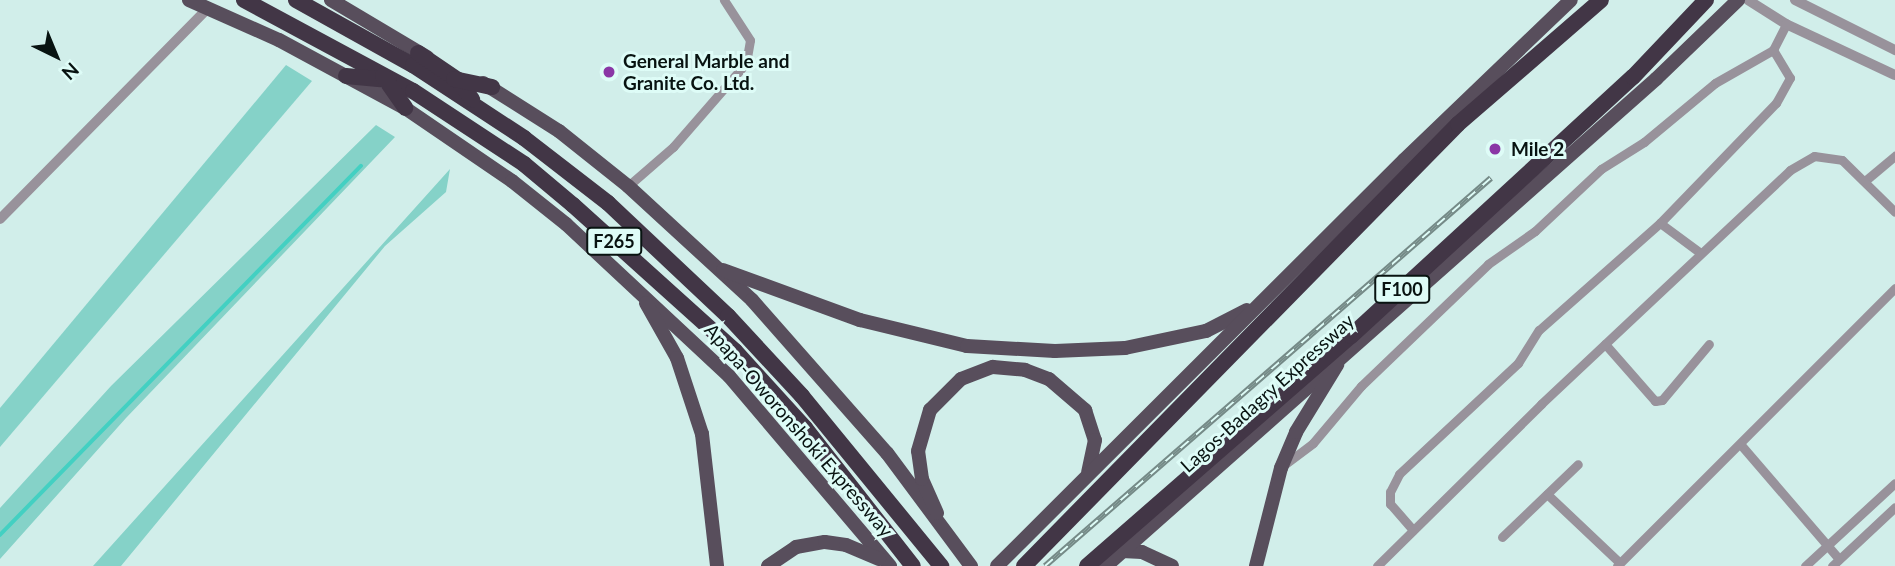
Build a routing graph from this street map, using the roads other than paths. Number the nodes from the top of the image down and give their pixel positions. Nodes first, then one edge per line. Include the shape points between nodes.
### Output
1 (189, 0) edge
2 (244, 0) edge
3 (296, 0) edge
4 (331, 0) edge
5 (724, 0) edge
6 (1571, 0) edge
7 (1601, 0) edge
8 (1706, 0) edge
9 (1738, 0) edge
10 (1748, 0) edge
11 (1795, 0) edge
12 (208, 8) junction
13 (1786, 24) junction
14 (1773, 50) junction
15 (1895, 50) edge
16 (412, 60) junction
17 (1895, 75) edge
18 (346, 76) junction
19 (458, 80) junction
20 (400, 84) junction
21 (492, 87) junction
22 (405, 108) junction
23 (480, 110) junction
24 (1895, 156) edge
25 (1866, 180) junction
26 (628, 186) junction
27 (1895, 212) edge
28 (0, 219) edge
29 (1660, 223) junction
30 (1699, 253) junction
31 (716, 267) junction
32 (625, 278) junction
33 (1895, 288) edge
34 (1271, 294) junction
35 (1605, 344) junction
36 (1709, 344) dead end
37 (1344, 352) junction
38 (1741, 444) junction
39 (1578, 464) dead end
40 (1280, 468) junction
41 (1895, 483) edge
42 (1080, 485) junction
43 (1547, 494) junction
44 (1895, 507) edge
45 (944, 527) junction
46 (1413, 530) junction
47 (1502, 537) dead end
48 (1828, 546) junction
49 (1122, 551) junction
50 (1839, 559) junction
51 (889, 565) edge
52 (1618, 565) edge
53 (717, 566) edge
54 (768, 566) edge
55 (913, 566) edge
56 (941, 566) edge
57 (971, 566) edge
58 (997, 566) edge
59 (1024, 566) edge
60 (1087, 566) edge
61 (1106, 566) edge
62 (1172, 566) edge
63 (1255, 566) edge
64 (1377, 566) edge
65 (1805, 566) edge
66 (1832, 566) edge

1 - 12 main road, Apapa-Oworonshoki Expressway
2 - 20 highway, Apapa-Oworonshoki Expressway
3 - 16 highway, Apapa-Oworonshoki Expressway / F265
4 - 16 main road, Apapa-Oworonshoki Expressway
5 - 26 street via 750,40 746,63 673,147
6 - 34 main road
7 - 59 highway via 1458,124
8 - 60 highway, Lagos-Badagry Expressway / F100 via 1633,77 1361,326
9 - 37 main road, Lagos-Badagry Expressway via 1656,79
10 - 13 street
11 - 15 street
12 - 18 main road, Apapa-Oworonshoki Expressway
12 - 28 street
13 - 14 street
13 - 17 street
14 - 29 street via 1790,78 1787,89
14 - 40 street via 1715,83 1644,142 1601,169 1535,231 1488,264 1361,386 1313,443
16 - 19 highway
16 - 20 highway
16 - 21 main road, Apapa-Oworonshoki Expressway
16 - 23 highway, Apapa-Oworonshoki Expressway / F265
18 - 20 highway
18 - 22 main road, Apapa-Oworonshoki Expressway
19 - 21 highway
19 - 23 highway
20 - 22 highway
20 - 55 highway, Apapa-Oworonshoki Expressway / F265 via 524,164 735,351 805,428
21 - 26 main road, Apapa-Oworonshoki Expressway via 559,131
22 - 32 main road, Apapa-Oworonshoki Expressway via 512,181
23 - 56 highway, Apapa-Oworonshoki Expressway / F265 via 551,156 608,203 728,316 802,396
24 - 25 street
25 - 27 street
25 - 30 street via 1842,160 1814,156 1790,170
26 - 31 main road, Apapa-Oworonshoki Expressway
29 - 30 street
29 - 46 street via 1539,330 1518,363 1399,474 1390,492 1390,505
30 - 35 street
31 - 34 main road via 873,323 967,346 1055,351 1125,348 1206,331
31 - 45 main road, Apapa-Oworonshoki Expressway via 807,357
32 - 51 main road, Apapa-Oworonshoki Expressway via 729,376
32 - 53 main road via 660,326 690,393 710,477
33 - 38 street
34 - 42 main road
35 - 36 street via 1655,401 1662,400
35 - 46 street
37 - 40 main road
37 - 49 main road, Lagos-Badagry Expressway
38 - 48 street
38 - 52 street
39 - 43 street
40 - 63 main road
41 - 48 street
42 - 45 main road via 1093,465 1095,440 1085,410 1049,379 1025,370 993,367 961,379 930,410 922,432 918,451 922,479
42 - 58 main road
43 - 47 street
43 - 52 street
44 - 50 street
45 - 57 main road, Apapa-Oworonshoki Expressway
46 - 64 street
48 - 50 street
48 - 65 street
49 - 61 main road, Lagos-Badagry Expressway
49 - 62 main road via 1142,552
50 - 66 street
51 - 54 main road via 867,552 825,542 796,547

